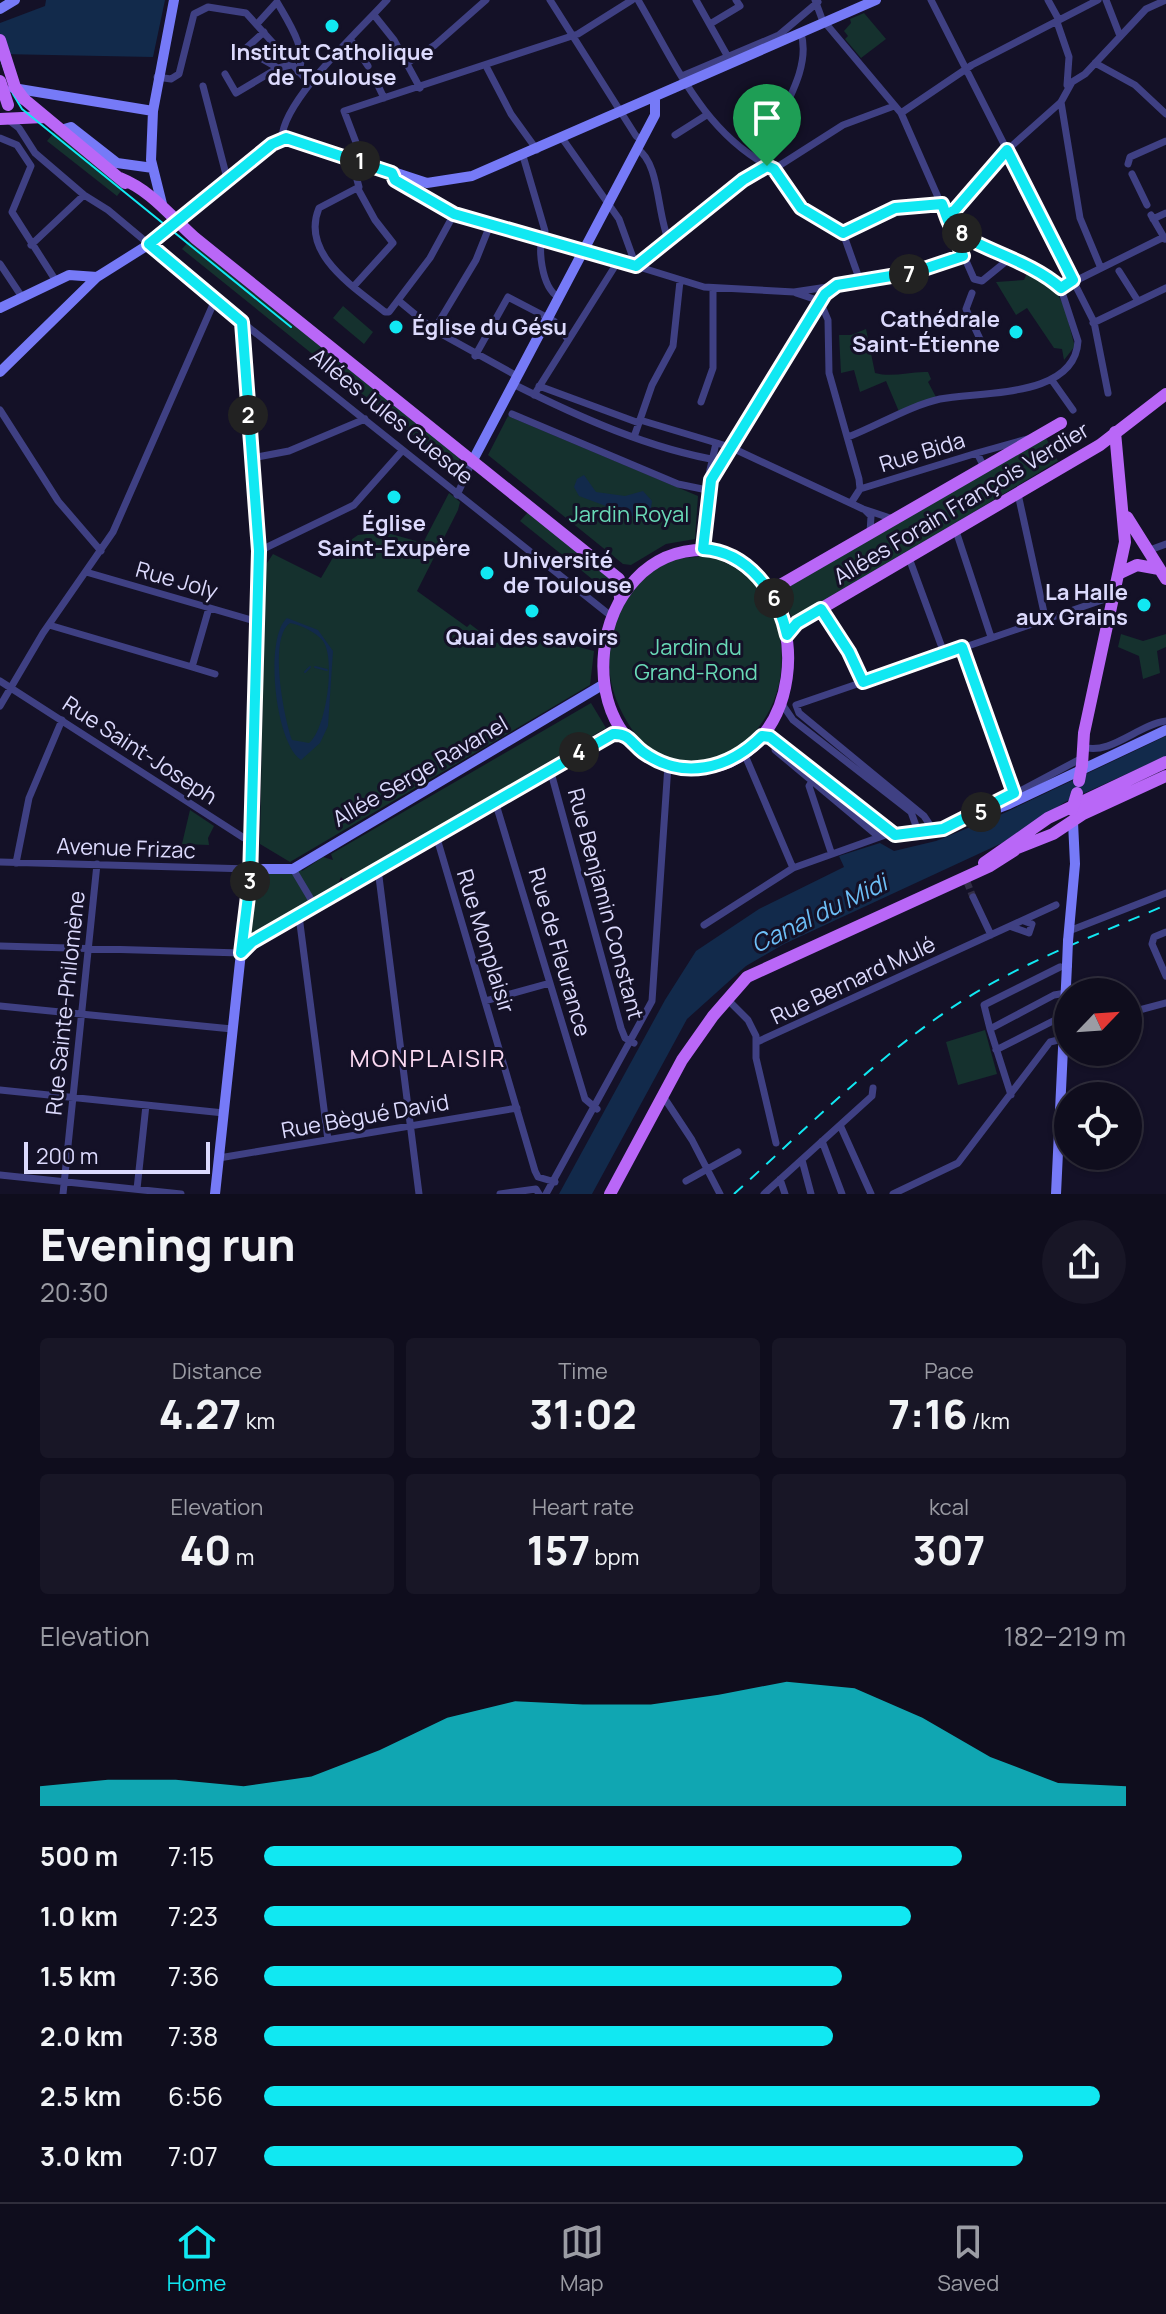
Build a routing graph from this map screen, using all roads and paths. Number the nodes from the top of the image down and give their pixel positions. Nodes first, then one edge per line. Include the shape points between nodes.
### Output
1 (174, 0) edge
2 (387, 0) edge
3 (486, 0) edge
4 (550, 0) edge
5 (635, 0) edge
6 (696, 0) edge
7 (736, 0) edge
8 (876, 0) edge
9 (931, 0) edge
10 (1048, 0) edge
11 (1098, 0) edge
12 (1106, 0) edge
13 (1166, 0) edge
14 (817, 1) edge
15 (374, 15) junction
16 (1058, 21) junction
17 (825, 23) junction
18 (257, 24) junction
19 (710, 24) junction
20 (264, 32) junction
21 (801, 33) junction
22 (575, 34) junction
23 (1120, 36) junction
24 (350, 39) junction
25 (0, 40) edge
26 (728, 57) junction
27 (407, 63) junction
28 (1094, 64) junction
29 (291, 65) junction
30 (368, 66) dead end
31 (486, 66) junction
32 (278, 68) junction
33 (967, 69) junction
34 (298, 72) junction
35 (225, 74) dead end
36 (373, 75) dead end
37 (1074, 76) junction
38 (157, 77) junction
39 (684, 79) junction
40 (0, 83) edge
41 (310, 84) junction
42 (203, 86) dead end
43 (420, 88) junction
44 (655, 97) junction
45 (384, 98) junction
46 (1061, 102) junction
47 (894, 106) junction
48 (153, 111) junction
49 (622, 113) junction
50 (901, 113) junction
51 (10, 114) junction
52 (1166, 114) edge
53 (705, 116) junction
54 (44, 117) junction
55 (61, 130) junction
56 (675, 135) dead end
57 (0, 138) edge
58 (282, 138) junction
59 (562, 138) junction
60 (1166, 141) edge
61 (639, 144) junction
62 (537, 150) junction
63 (1007, 150) junction
64 (523, 156) junction
65 (1128, 161) dead end
66 (361, 162) junction
67 (153, 168) junction
68 (771, 168) junction
69 (392, 173) junction
70 (1132, 174) dead end
71 (120, 178) junction
72 (228, 182) junction
73 (358, 189) junction
74 (84, 195) junction
75 (162, 204) junction
76 (942, 204) junction
77 (1147, 205) dead end
78 (608, 206) junction
79 (1166, 213) edge
80 (454, 214) junction
81 (946, 216) junction
82 (179, 223) junction
83 (490, 225) junction
84 (843, 233) junction
85 (958, 233) junction
86 (542, 237) junction
87 (1165, 239) edge
88 (669, 241) junction
89 (31, 245) junction
90 (148, 245) junction
91 (584, 249) junction
92 (963, 256) junction
93 (647, 257) junction
94 (1009, 259) junction
95 (617, 263) junction
96 (0, 264) edge
97 (1116, 265) junction
98 (636, 266) junction
99 (1100, 266) junction
100 (650, 270) junction
101 (97, 277) junction
102 (60, 279) junction
103 (1073, 280) junction
104 (680, 281) junction
105 (860, 281) junction
106 (837, 285) junction
107 (354, 286) junction
108 (713, 288) junction
109 (1061, 288) junction
110 (1166, 288) edge
111 (794, 292) junction
112 (972, 293) dead end
113 (22, 297) junction
114 (558, 297) junction
115 (215, 300) junction
116 (399, 301) junction
117 (820, 301) junction
118 (1138, 301) junction
119 (0, 308) edge
120 (548, 317) junction
121 (242, 322) junction
122 (1094, 322) junction
123 (434, 330) junction
124 (567, 338) junction
125 (980, 339) dead end
126 (475, 356) junction
127 (0, 372) edge
128 (1051, 379) junction
129 (515, 380) junction
130 (539, 386) junction
131 (1166, 392) edge
132 (1108, 393) dead end
133 (534, 395) junction
134 (701, 402) dead end
135 (0, 410) edge
136 (1073, 410) dead end
137 (512, 414) dead end
138 (365, 419) junction
139 (640, 421) junction
140 (1061, 423) dead end
141 (1115, 432) junction
142 (634, 437) junction
143 (848, 437) junction
144 (1037, 437) junction
145 (716, 443) junction
146 (730, 447) junction
147 (402, 451) junction
148 (977, 453) junction
149 (252, 458) junction
150 (712, 459) junction
151 (722, 461) junction
152 (472, 462) junction
153 (984, 467) junction
154 (860, 489) junction
155 (707, 490) junction
156 (1018, 494) junction
157 (457, 495) junction
158 (851, 503) junction
159 (863, 509) junction
160 (1124, 510) junction
161 (894, 519) junction
162 (956, 531) junction
163 (870, 533) junction
164 (1166, 544) edge
165 (703, 549) junction
166 (101, 551) junction
167 (259, 551) junction
168 (1147, 551) junction
169 (909, 558) junction
170 (86, 572) junction
171 (1120, 573) junction
172 (1163, 574) edge
173 (637, 576) junction
174 (619, 579) junction
175 (770, 591) junction
176 (1114, 596) junction
177 (620, 599) junction
178 (209, 608) junction
179 (821, 609) junction
180 (611, 616) junction
181 (1045, 617) junction
182 (258, 622) junction
183 (49, 625) junction
184 (787, 635) junction
185 (991, 637) junction
186 (962, 647) junction
187 (944, 653) junction
188 (192, 667) junction
189 (215, 674) dead end
190 (0, 681) edge
191 (863, 682) junction
192 (604, 684) junction
193 (11, 687) junction
194 (781, 702) junction
195 (0, 706) edge
196 (62, 720) junction
197 (1166, 721) edge
198 (1166, 730) edge
199 (626, 734) junction
200 (762, 736) junction
201 (826, 740) junction
202 (776, 741) junction
203 (744, 753) junction
204 (1082, 757) junction
205 (1166, 762) edge
206 (668, 765) junction
207 (550, 769) junction
208 (1058, 772) junction
209 (1069, 772) dead end
210 (1166, 776) edge
211 (812, 781) junction
212 (1014, 793) junction
213 (495, 801) junction
214 (1085, 802) junction
215 (983, 811) junction
216 (1072, 816) junction
217 (934, 831) junction
218 (891, 833) junction
219 (919, 834) junction
220 (436, 835) junction
221 (879, 837) junction
222 (251, 839) junction
223 (1015, 850) junction
224 (831, 852) junction
225 (0, 862) edge
226 (16, 863) junction
227 (97, 864) junction
228 (983, 864) junction
229 (793, 868) junction
230 (250, 869) junction
231 (293, 869) junction
232 (378, 869) junction
233 (965, 878) junction
234 (1166, 893) edge
235 (973, 897) tunnel mouth
236 (1056, 905) dead end
237 (315, 906) junction
238 (299, 916) junction
239 (1023, 921) junction
240 (704, 925) dead end
241 (1010, 926) junction
242 (245, 929) junction
243 (1166, 932) edge
244 (991, 935) junction
245 (1069, 936) junction
246 (256, 940) junction
247 (0, 946) edge
248 (88, 949) junction
249 (241, 953) junction
250 (1063, 966) junction
251 (1166, 976) edge
252 (1064, 978) edge
253 (550, 983) junction
254 (1054, 995) edge
255 (485, 1001) junction
256 (1166, 1003) edge
257 (724, 1005) junction
258 (0, 1006) edge
259 (1142, 1009) edge
260 (82, 1014) junction
261 (1054, 1021) edge
262 (232, 1029) junction
263 (990, 1029) junction
264 (1054, 1041) edge
265 (633, 1042) junction
266 (757, 1042) junction
267 (996, 1050) junction
268 (1061, 1066) edge
269 (873, 1088) dead end
270 (0, 1090) edge
271 (1011, 1095) junction
272 (73, 1098) junction
273 (664, 1098) junction
274 (146, 1105) junction
275 (517, 1108) junction
276 (596, 1108) junction
277 (224, 1113) junction
278 (840, 1125) junction
279 (411, 1126) junction
280 (328, 1140) junction
281 (822, 1141) junction
282 (776, 1143) dead end
283 (738, 1152) dead end
284 (219, 1158) junction
285 (802, 1160) junction
286 (707, 1169) junction
287 (0, 1175) edge
288 (543, 1179) junction
289 (780, 1179) junction
290 (686, 1181) dead end
291 (64, 1182) junction
292 (554, 1182) junction
293 (137, 1189) junction
294 (538, 1192) edge
295 (63, 1194) edge
296 (181, 1194) edge
297 (215, 1194) edge
298 (419, 1194) edge
299 (500, 1194) edge
300 (546, 1194) edge
301 (612, 1194) edge
302 (720, 1194) edge
303 (764, 1194) edge
304 (785, 1194) edge
305 (811, 1194) edge
306 (842, 1194) edge
307 (871, 1194) edge
308 (893, 1194) edge
309 (1056, 1194) edge

1 - 38 main road
2 - 15 street
3 - 27 street
4 - 22 street
5 - 22 street
5 - 39 street
6 - 19 street
7 - 19 street via 740,6
8 - 17 main road
9 - 33 street
10 - 16 street
11 - 16 street
12 - 23 street
13 - 23 street via 1146,9
14 - 17 street
14 - 26 street via 772,38
15 - 24 street
15 - 27 street
16 - 33 street
16 - 37 street
17 - 21 main road
17 - 47 street
18 - 20 street
18 - 34 street via 277,2 296,39
18 - 38 street via 246,13 208,7 194,14 179,74
19 - 26 street
20 - 29 street
20 - 32 street via 243,47
21 - 39 main road
21 - 68 street via 800,72 768,148
22 - 31 street
22 - 49 street
23 - 28 street
24 - 30 street
24 - 41 street
25 - 54 main road, bridge via 15,87
26 - 39 street
27 - 43 street
28 - 37 street
28 - 52 street via 1135,85
29 - 32 street
29 - 34 street
31 - 43 street
31 - 62 street
32 - 35 street via 236,93
33 - 50 street
33 - 63 street
34 - 41 street
36 - 45 street
37 - 46 street
38 - 48 main road
39 - 44 main road
39 - 53 street
40 - 48 main road
40 - 51 main road, bridge
41 - 58 street
42 - 72 street
43 - 45 street
44 - 49 main road
44 - 61 main road via 655,115
45 - 66 street via 344,111
46 - 63 street
46 - 99 street via 1080,218
47 - 50 street
47 - 68 street via 843,125
48 - 67 main road
49 - 59 main road
49 - 61 street
50 - 76 street
51 - 54 main road
51 - 74 street, Allées Jules Guesde via 35,153
53 - 56 street
53 - 68 street
54 - 55 main road
55 - 67 main road via 71,127 120,164
55 - 71 main road
57 - 89 street via 17,145 31,169 12,212
58 - 66 main road
58 - 72 main road
59 - 62 main road
59 - 78 street
60 - 65 street
61 - 78 main road
61 - 88 street via 653,170
62 - 64 main road
63 - 81 street
63 - 103 street
64 - 69 main road via 444,182
64 - 86 street via 545,231
66 - 69 main road
66 - 73 street
67 - 75 main road
68 - 84 street via 801,208
68 - 88 street via 743,180
69 - 80 street via 395,180
70 - 77 street
71 - 75 main road, Allées Jules Guesde
71 - 82 main road
72 - 82 main road
73 - 107 street via 393,243
73 - 107 street via 319,208 318,250
74 - 89 street
74 - 90 street, Allées Jules Guesde
75 - 82 main road, Allées Jules Guesde
76 - 81 street
76 - 84 street via 895,208
78 - 91 main road
78 - 98 street via 622,225
79 - 87 street via 1152,217
80 - 83 street
80 - 116 street
81 - 85 street
82 - 90 main road
82 - 152 main road, Allées Jules Guesde
83 - 86 street
83 - 123 street via 476,260
84 - 105 street
85 - 92 street
85 - 94 street
86 - 91 street
86 - 114 street via 546,278
87 - 97 street
88 - 93 street
89 - 102 street
90 - 101 main road
90 - 115 street, Allées Jules Guesde
91 - 95 street
91 - 114 main road
92 - 94 street via 978,282
92 - 105 street via 915,272
93 - 98 street
93 - 100 street
94 - 109 street
95 - 98 street
95 - 124 street via 590,312
96 - 113 street
97 - 99 street
97 - 118 street
98 - 100 street
99 - 103 street
100 - 104 street
101 - 102 main road
101 - 127 main road
102 - 113 main road
103 - 109 street
103 - 122 street
104 - 108 street
104 - 139 street via 673,346
105 - 106 street
106 - 111 street
106 - 117 street
107 - 116 street via 385,312
108 - 111 street
108 - 134 street via 713,368
109 - 128 street via 1078,341 1072,357
110 - 118 street
111 - 117 street
112 - 125 street via 966,309
113 - 119 main road
114 - 120 main road
115 - 121 street, Allées Jules Guesde
115 - 166 street via 121,518
116 - 123 street
117 - 143 street via 828,320 829,373
117 - 146 street
118 - 122 street
120 - 124 street
120 - 126 street via 508,297
120 - 129 main road
121 - 138 street, Allées Jules Guesde
121 - 149 street
122 - 132 street
123 - 126 street
124 - 130 street
126 - 129 street
128 - 136 street
128 - 143 street via 1026,389 937,400
129 - 133 street
129 - 152 main road
130 - 133 street
130 - 139 street
131 - 141 main road, Allées Forain François Verdier
133 - 142 street
135 - 166 street via 58,501
137 - 155 street via 678,484
138 - 147 street, Allées Jules Guesde
138 - 149 street via 289,451
139 - 142 street
139 - 145 street
140 - 144 main road, Allées Forain François Verdier
141 - 156 main road, Allées Forain François Verdier
141 - 160 main road
142 - 150 street
143 - 154 street
144 - 148 street, Allées Forain François Verdier
144 - 153 main road, Allées Forain François Verdier
145 - 146 street
145 - 150 street
146 - 151 street
146 - 158 street
147 - 157 street, Allées Jules Guesde
147 - 167 street via 354,505
148 - 153 street, Rue Bida
148 - 154 street, Rue Bida
149 - 167 street
150 - 151 street
150 - 155 street
151 - 155 street
152 - 157 street
152 - 174 main road, Allées Jules Guesde
153 - 161 main road, Allées Forain François Verdier
154 - 158 street
155 - 165 street
156 - 162 main road, Allées Forain François Verdier
156 - 181 street
157 - 180 street, Allées Jules Guesde
158 - 159 street
159 - 161 street
159 - 163 street via 871,516
160 - 168 main road
160 - 171 main road
161 - 163 main road, Allées Forain François Verdier
162 - 169 main road, Allées Forain François Verdier
162 - 185 street
163 - 175 main road, Allées Forain François Verdier
164 - 168 street
165 - 173 main road via 661,558
165 - 175 main road via 742,562
166 - 170 street
167 - 182 street
168 - 172 main road
169 - 179 main road, Allées Forain François Verdier
169 - 187 street
170 - 178 street, Rue Joly
170 - 183 street
171 - 172 main road via 1137,565
171 - 176 main road
173 - 174 main road
173 - 177 main road
174 - 177 main road
175 - 184 main road
176 - 181 street
176 - 204 main road
177 - 180 main road
178 - 182 street, Rue Joly
178 - 188 street
179 - 184 main road, Allées Forain François Verdier
179 - 191 street
180 - 192 main road via 603,654
181 - 185 street
182 - 222 street
183 - 188 street
183 - 193 street
184 - 194 main road via 788,675
185 - 186 street
186 - 187 street
186 - 212 street
187 - 191 street
188 - 189 street
190 - 193 street, Rue Saint-Joseph
191 - 201 street via 796,705
192 - 199 main road
192 - 231 main road, Allée Serge Ravanel
193 - 195 street
193 - 196 street, Rue Saint-Joseph
194 - 200 main road
194 - 201 street via 786,714
196 - 222 street, Rue Saint-Joseph
196 - 226 street via 29,798
197 - 204 street
198 - 215 main road via 1009,804
199 - 206 main road
199 - 207 main road via 610,735
200 - 202 main road
200 - 203 main road
201 - 217 street via 924,816
201 - 219 street via 911,812
202 - 211 street via 775,750
202 - 218 main road
203 - 206 main road via 710,768
203 - 229 street
204 - 208 street
204 - 214 main road, bridge
205 - 228 main road via 1048,818
206 - 265 street via 652,1001
207 - 213 main road
207 - 265 street, Rue Benjamin Constant via 621,1028
208 - 209 street
208 - 212 street
210 - 214 main road
211 - 221 street
211 - 224 street via 809,786
212 - 215 street
213 - 220 main road
213 - 253 street, Rue de Fleurance
214 - 216 main road, bridge
214 - 216 main road
215 - 217 main road
216 - 223 main road
216 - 245 main road via 1075,864
217 - 219 main road
218 - 219 main road
218 - 221 street
220 - 232 main road
220 - 255 street, Rue Monplaisir
221 - 224 street
222 - 230 street
223 - 228 main road
223 - 233 main road
224 - 229 street
225 - 226 street, Avenue Frizac
226 - 227 street, Avenue Frizac
227 - 230 street, Avenue Frizac
227 - 248 street, Rue Sainte-Philomène
228 - 233 main road
229 - 240 street
230 - 231 main road
230 - 242 main road
231 - 237 street
232 - 237 main road
232 - 279 street
233 - 257 main road via 754,973
234 - 245 street
235 - 244 street
236 - 239 street, Rue Bernard Mulé
237 - 238 main road
238 - 246 main road
238 - 280 street
239 - 241 street, Rue Bernard Mulé
239 - 241 street, Rue Bernard Mulé via 1032,924 1029,933
241 - 244 street, Rue Bernard Mulé
242 - 246 main road
242 - 249 main road
243 - 251 street via 1154,937 1152,944
244 - 266 street, Rue Bernard Mulé
245 - 250 main road, bridge
246 - 249 main road
247 - 248 street
248 - 249 street
248 - 260 street, Rue Sainte-Philomène
249 - 262 main road
250 - 252 main road
250 - 263 street via 984,1005
253 - 255 street
253 - 276 street, Rue de Fleurance via 585,1099
254 - 263 street
255 - 275 street, Rue Monplaisir
256 - 259 street
257 - 266 street, Rue Bernard Mulé via 748,1020
257 - 273 main road via 682,1060
258 - 260 street
260 - 262 street
260 - 272 street, Rue Sainte-Philomène
261 - 267 street
262 - 277 main road
263 - 267 street
264 - 271 street
265 - 276 street
266 - 282 street
267 - 271 street
268 - 309 main road
269 - 278 street via 872,1096
270 - 272 street
271 - 308 street via 958,1163
272 - 274 street
272 - 291 street, Rue Sainte-Philomène
273 - 286 street
273 - 301 main road
274 - 277 street
274 - 293 street
275 - 279 street, Rue Bègué David
275 - 288 street, Rue Monplaisir via 535,1171
276 - 292 street
277 - 284 main road
278 - 281 street
278 - 307 street
279 - 280 street, Rue Bègué David
279 - 298 street
280 - 284 street, Rue Bègué David
281 - 285 street
281 - 306 street
283 - 286 street
284 - 297 main road
285 - 289 street
285 - 305 street
286 - 290 street
286 - 302 street
287 - 291 street
288 - 292 street
288 - 294 street
289 - 303 street
289 - 304 street
291 - 293 street
291 - 295 street, Rue Sainte-Philomène
292 - 300 street
293 - 296 street
294 - 299 street

